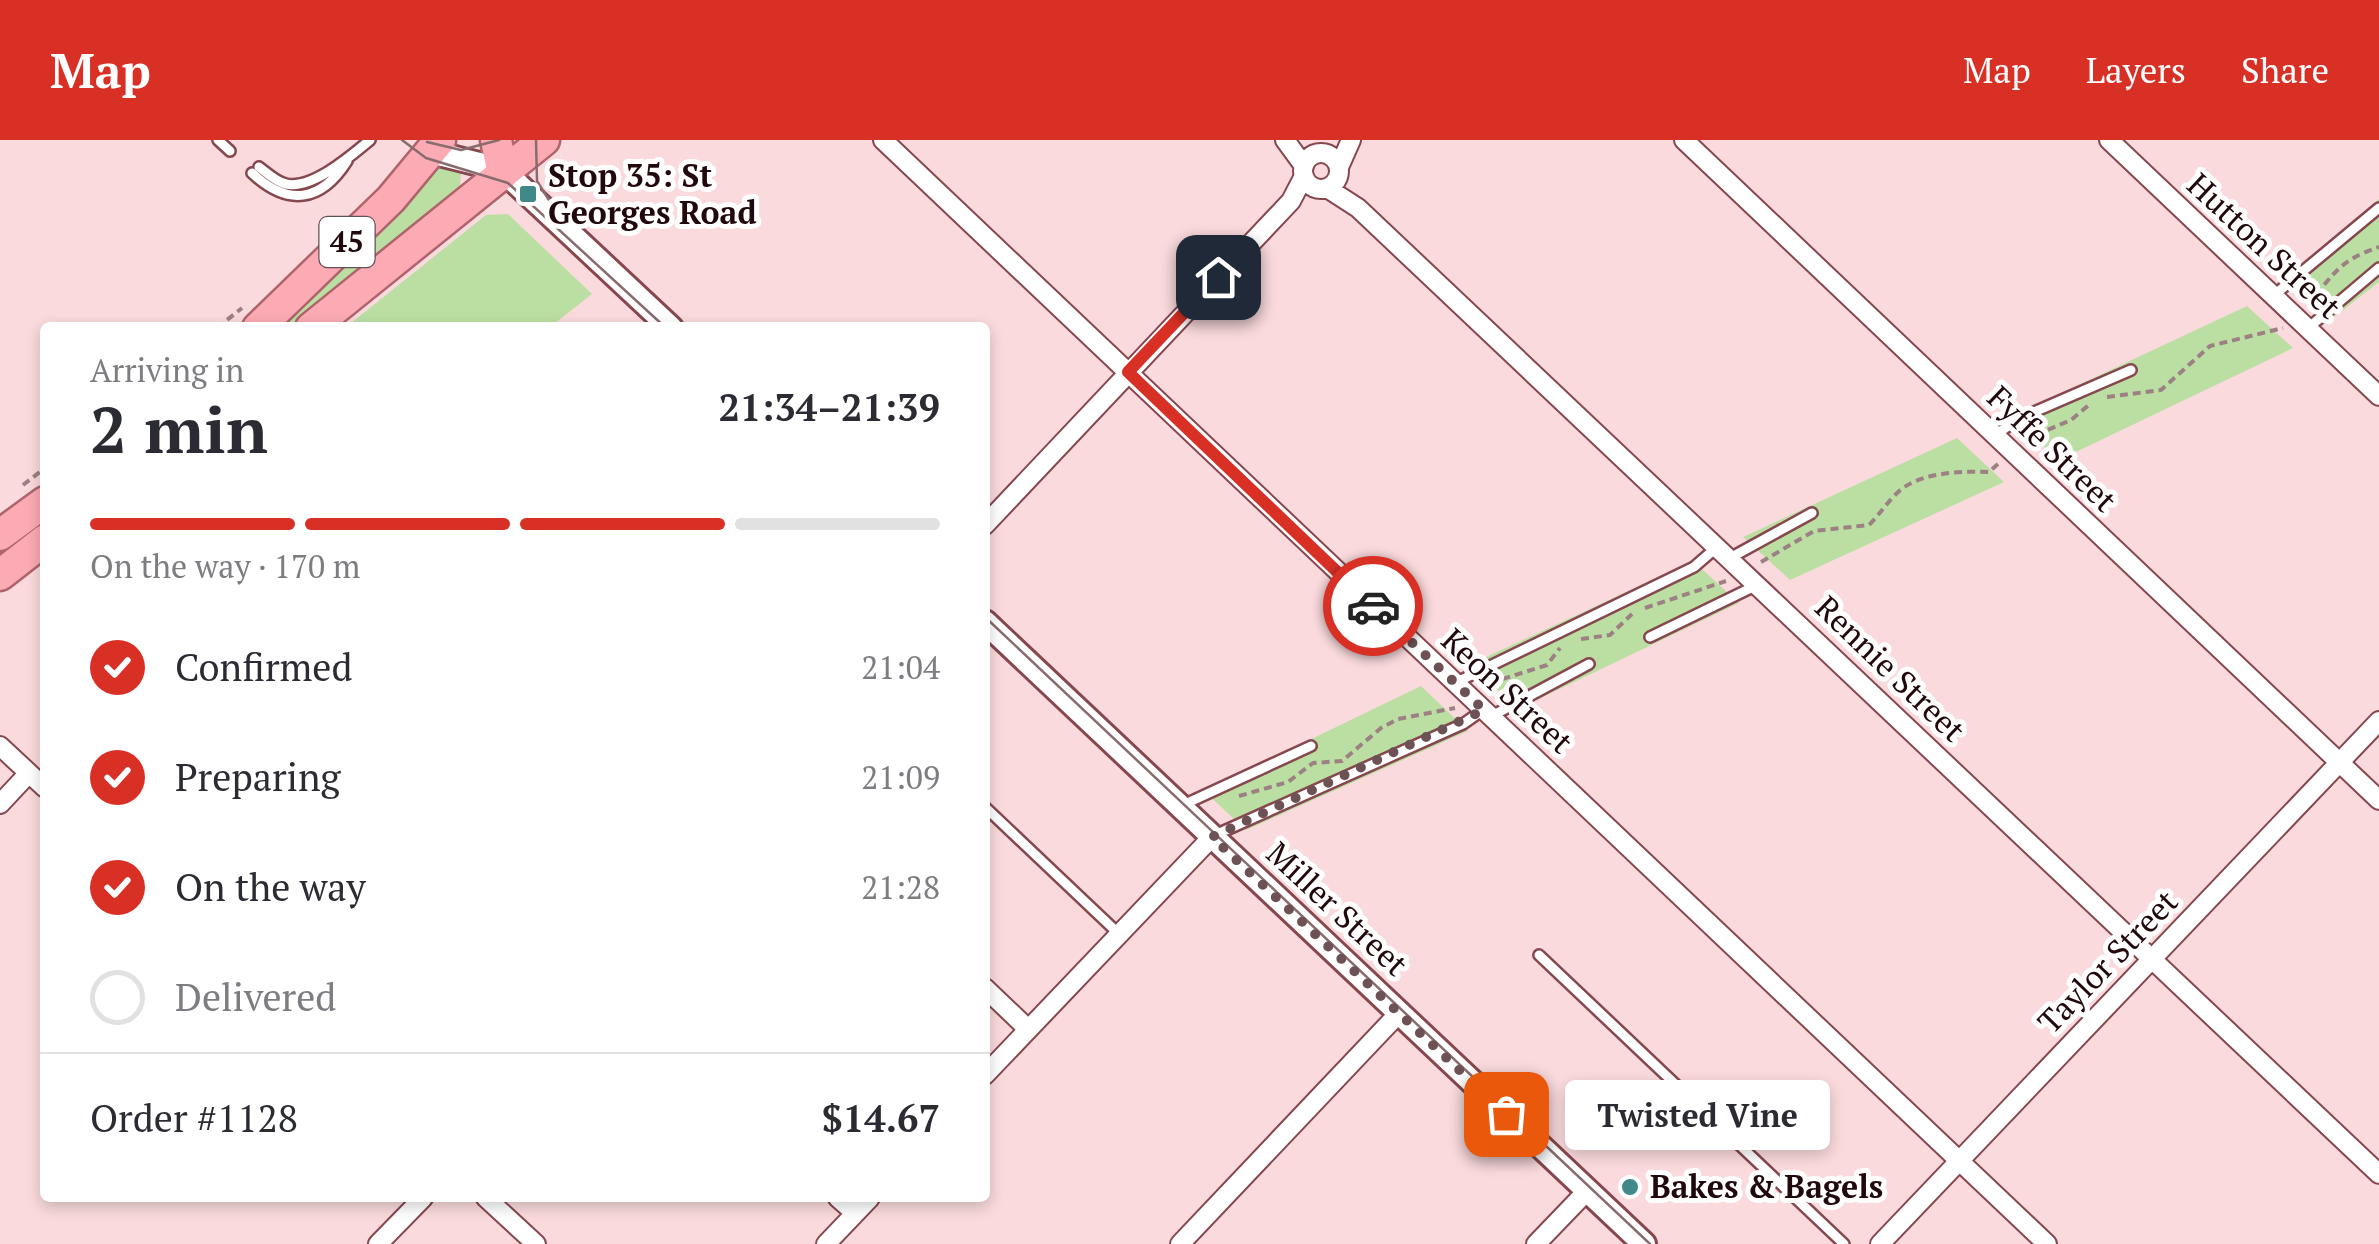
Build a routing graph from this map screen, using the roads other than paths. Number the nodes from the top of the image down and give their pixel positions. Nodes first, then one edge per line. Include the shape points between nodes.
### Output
1 (218, 140) edge
2 (370, 140) edge
3 (496, 140) edge
4 (544, 140) edge
5 (883, 140) edge
6 (1289, 140) edge
7 (1350, 140) edge
8 (1684, 140) edge
9 (2108, 140) edge
10 (427, 144) edge
11 (230, 151) dead end
12 (256, 170) dead end
13 (1321, 171) junction
14 (503, 174) junction
15 (2379, 208) edge
16 (2379, 268) edge
17 (2273, 296) junction
18 (264, 322) edge
19 (318, 322) edge
20 (664, 322) edge
21 (2302, 323) junction
22 (2131, 370) dead end
23 (1128, 372) junction
24 (2379, 396) edge
25 (1994, 436) junction
26 (40, 506) edge
27 (1812, 514) dead end
28 (990, 520) edge
29 (0, 535) edge
30 (40, 544) edge
31 (1724, 552) junction
32 (0, 576) edge
33 (1750, 578) junction
34 (990, 627) edge
35 (1650, 637) dead end
36 (1589, 664) dead end
37 (1454, 683) junction
38 (1487, 714) junction
39 (2379, 721) edge
40 (0, 746) edge
41 (1311, 746) dead end
42 (2339, 763) junction
43 (29, 773) junction
44 (40, 783) edge
45 (2379, 800) edge
46 (0, 804) edge
47 (1181, 806) junction
48 (990, 812) edge
49 (1212, 837) junction
50 (1119, 934) junction
51 (1539, 955) dead end
52 (2152, 960) junction
53 (990, 993) edge
54 (1400, 1012) junction
55 (1028, 1029) junction
56 (990, 1070) edge
57 (1959, 1161) junction
58 (2379, 1174) edge
59 (1587, 1191) junction
60 (418, 1202) edge
61 (490, 1202) edge
62 (842, 1202) edge
63 (866, 1202) edge
64 (855, 1214) junction
65 (378, 1244) edge
66 (536, 1244) edge
67 (826, 1244) edge
68 (1180, 1244) edge
69 (1536, 1244) edge
70 (1644, 1244) edge
71 (1844, 1244) edge
72 (1880, 1244) edge
73 (2047, 1244) edge

1 - 11 lane
2 - 12 lane via 331,182 296,196 276,193
3 - 14 highway
4 - 14 highway, 45
5 - 23 street, Keon Street
6 - 13 street, Rennie Street
7 - 13 street
8 - 25 street, Fyffe Street
9 - 17 street, Hutton Street
10 - 14 street
10 - 18 highway, 45 via 378,212
13 - 23 street
13 - 31 street, Rennie Street
14 - 19 highway, 45
14 - 20 street
15 - 17 lane
16 - 21 lane
17 - 21 street, Hutton Street
21 - 24 street, Hutton Street
22 - 25 lane
23 - 28 street
23 - 37 street, Keon Street
25 - 42 street, Fyffe Street
26 - 29 highway
27 - 31 lane
30 - 32 highway
31 - 33 street, Rennie Street
31 - 37 lane
33 - 35 lane
33 - 52 street, Rennie Street
34 - 47 street, Miller Street
36 - 38 lane
37 - 38 street, Keon Street
38 - 49 lane
38 - 57 street, Keon Street
39 - 42 street, Taylor Street
40 - 43 street
41 - 47 lane
42 - 45 street, Fyffe Street
42 - 52 street, Taylor Street
43 - 44 street
43 - 46 street
47 - 49 street, Miller Street
48 - 50 lane
49 - 50 street
49 - 54 street, Miller Street
50 - 55 street
51 - 71 lane
52 - 57 street, Taylor Street
52 - 58 street, Rennie Street
53 - 55 street
54 - 59 street, Miller Street
54 - 68 street
55 - 56 street
57 - 72 street, Taylor Street
57 - 73 street, Keon Street
59 - 69 street
59 - 70 street, Miller Street
60 - 65 street
61 - 66 street
62 - 64 street
63 - 64 street
64 - 67 street

